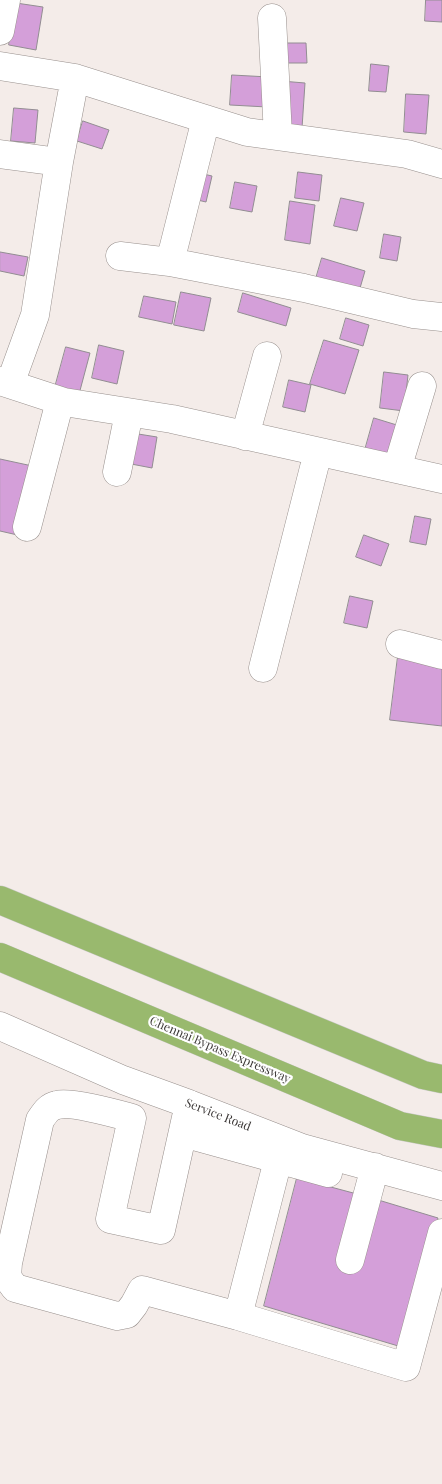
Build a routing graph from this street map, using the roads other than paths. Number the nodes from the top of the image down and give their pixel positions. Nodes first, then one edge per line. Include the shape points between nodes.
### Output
1 (6, 0) edge
2 (272, 18) dead end
3 (0, 30) edge
4 (0, 66) edge
5 (75, 78) junction
6 (206, 119) junction
7 (278, 136) junction
8 (0, 154) edge
9 (59, 162) junction
10 (442, 164) edge
11 (120, 256) dead end
12 (170, 262) junction
13 (442, 317) edge
14 (267, 356) dead end
15 (5, 382) edge
16 (422, 386) dead end
17 (60, 401) junction
18 (130, 413) junction
19 (246, 436) junction
20 (318, 452) junction
21 (397, 469) junction
22 (117, 472) dead end
23 (442, 478) edge
24 (27, 528) dead end
25 (400, 644) dead end
26 (442, 655) edge
27 (263, 668) dead end
28 (0, 900) edge
29 (0, 957) edge
30 (0, 1026) edge
31 (442, 1079) edge
32 (138, 1086) junction
33 (189, 1104) junction
34 (132, 1118) junction
35 (183, 1133) junction
36 (442, 1134) edge
37 (278, 1160) junction
38 (372, 1176) junction
39 (442, 1186) edge
40 (442, 1206) edge
41 (442, 1233) edge
42 (350, 1260) dead end
43 (238, 1316) junction

1 - 3 street
2 - 7 street
4 - 5 street
5 - 6 street
5 - 9 street
6 - 7 street via 247,132
6 - 12 street
7 - 10 street via 407,154
8 - 9 street
9 - 15 street via 35,315
11 - 12 street
12 - 13 street via 304,288 413,314
14 - 19 street
15 - 17 street
16 - 21 street
17 - 18 street
17 - 24 street
18 - 19 street
18 - 22 street
19 - 20 street
20 - 21 street
20 - 27 street
21 - 23 street
25 - 26 street
28 - 31 highway via 423,1075
29 - 36 highway, Chennai Bypass Expressway via 400,1126
30 - 32 street, Service Road
32 - 33 street, Service Road
32 - 34 street
33 - 35 street
33 - 38 street, Service Road
34 - 35 street via 110,1219 161,1230
34 - 43 street via 59,1104 48,1109 40,1120 7,1278 14,1288 117,1316 127,1314 142,1290
35 - 37 street
37 - 38 street
37 - 43 street
38 - 39 street, Service Road
38 - 40 street
38 - 42 street
41 - 43 street via 406,1368

